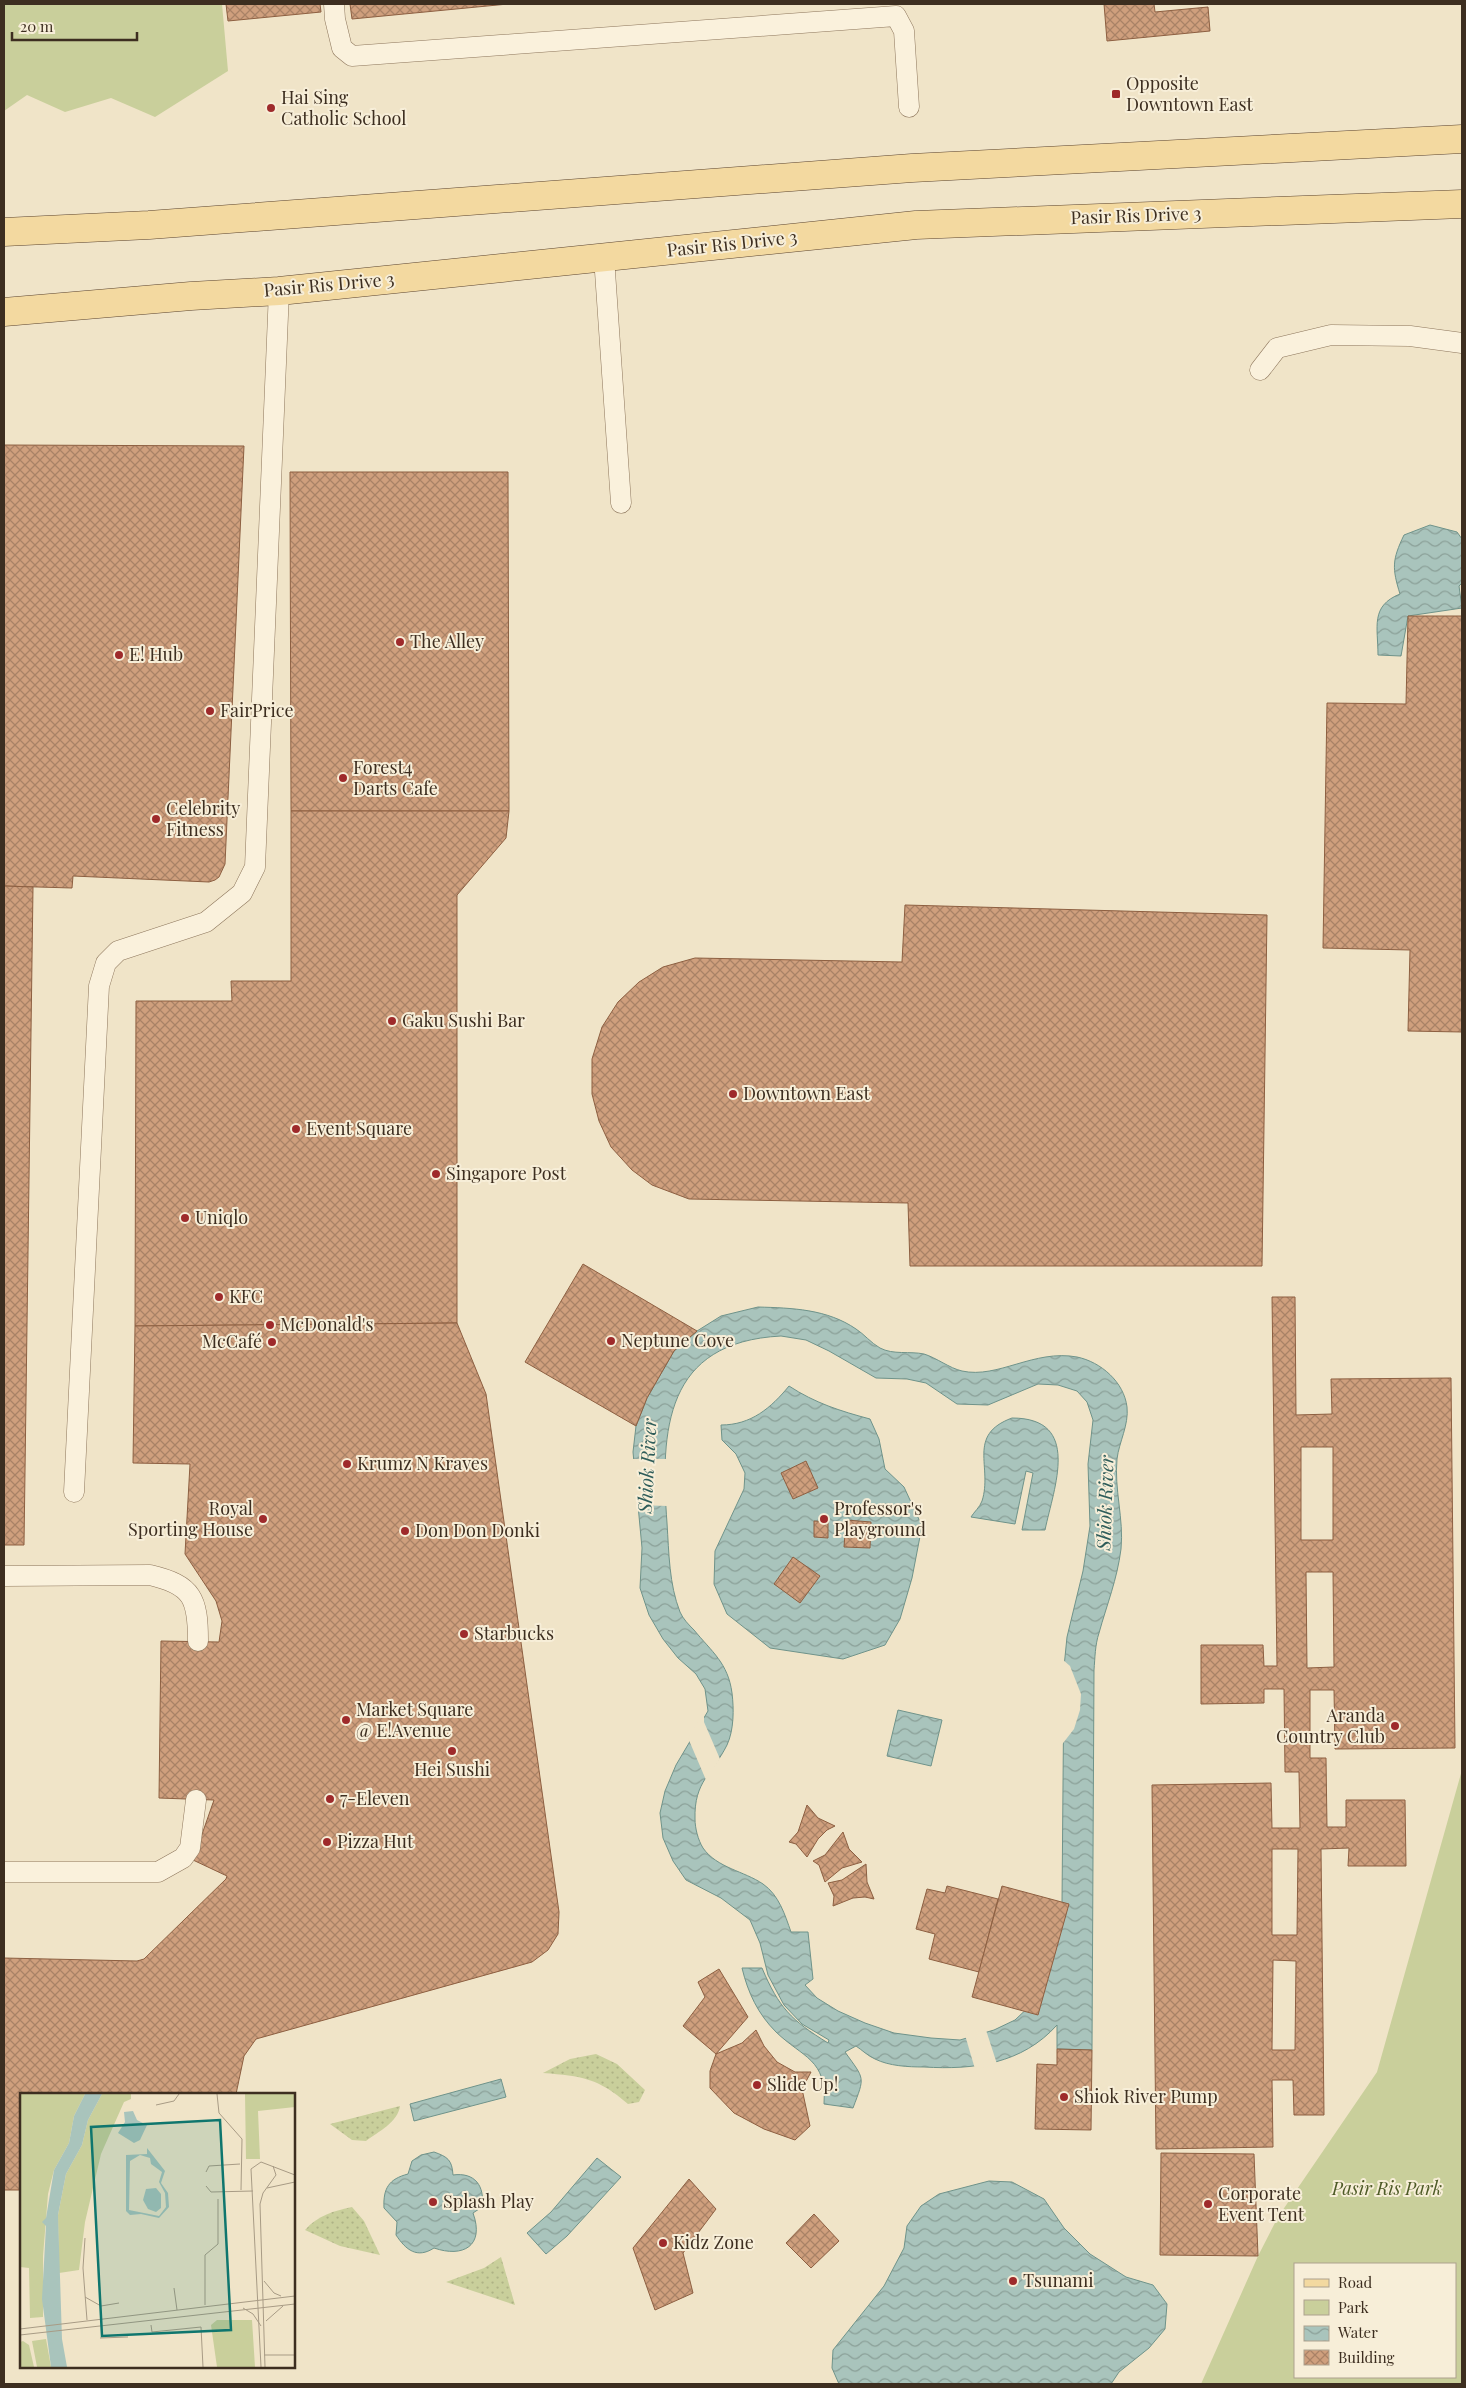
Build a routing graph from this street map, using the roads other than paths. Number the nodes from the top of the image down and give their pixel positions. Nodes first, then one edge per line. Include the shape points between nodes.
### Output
1 (334, 4) edge
2 (909, 107) dead end
3 (1462, 139) edge
4 (1462, 204) edge
5 (4, 232) edge
6 (604, 257) junction
7 (279, 291) junction
8 (4, 312) edge
9 (1462, 344) edge
10 (1260, 370) dead end
11 (621, 504) dead end
12 (74, 1492) dead end
13 (4, 1576) edge
14 (198, 1641) dead end
15 (196, 1800) dead end
16 (4, 1872) edge

1 - 2 lane via 342,48 352,56 896,16 904,31
3 - 5 main road via 912,168 149,225
4 - 6 main road, Pasir Ris Drive 3 via 916,225
6 - 7 main road, Pasir Ris Drive 3
6 - 11 lane
7 - 8 main road, Pasir Ris Drive 3
7 - 12 lane via 255,867 242,893 206,922 118,951 106,963 99,986
9 - 10 lane via 1410,336 1331,334 1277,348
13 - 14 lane via 150,1575 168,1580 184,1589 194,1601 198,1614
15 - 16 lane via 190,1848 183,1858 158,1872

